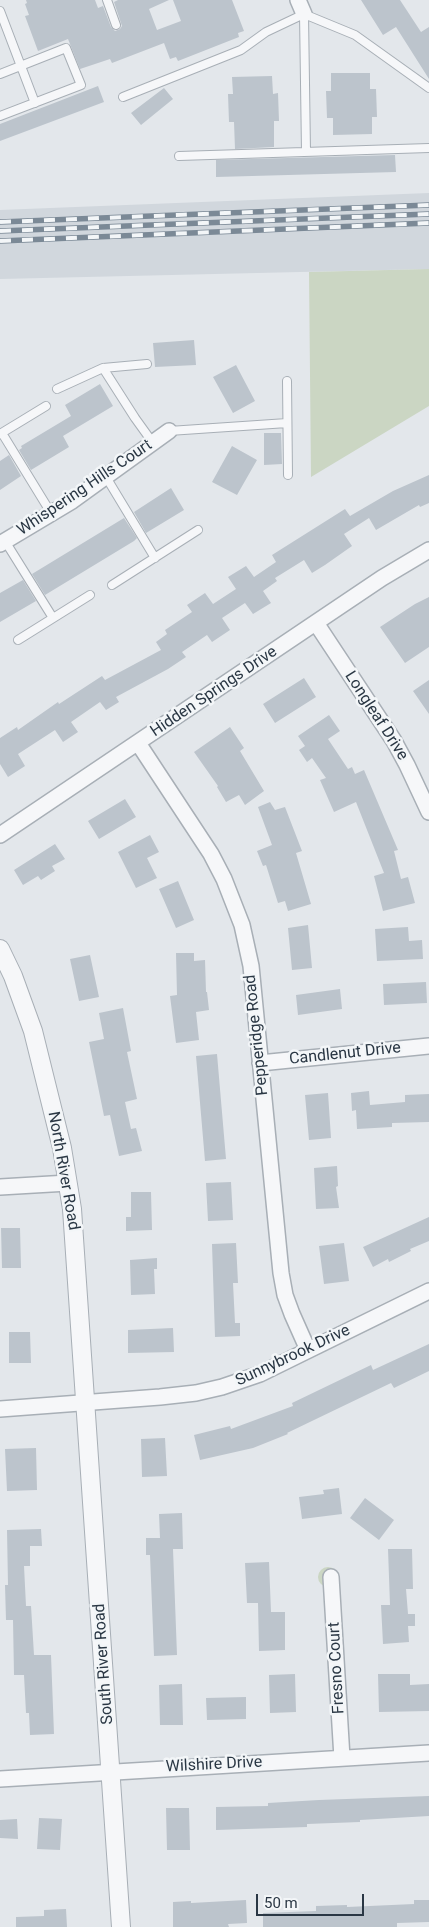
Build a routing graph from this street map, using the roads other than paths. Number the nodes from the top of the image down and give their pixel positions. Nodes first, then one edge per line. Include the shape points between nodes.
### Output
1 (107, 0) edge
2 (301, 7) edge
3 (0, 12) edge
4 (116, 25) dead end
5 (21, 66) junction
6 (0, 74) edge
7 (429, 88) edge
8 (123, 97) dead end
9 (34, 103) junction
10 (0, 116) edge
11 (429, 148) edge
12 (306, 152) junction
13 (179, 156) dead end
14 (147, 364) dead end
15 (103, 368) junction
16 (287, 381) dead end
17 (57, 389) dead end
18 (46, 406) dead end
19 (287, 423) junction
20 (169, 432) joint
21 (1, 433) edge
22 (154, 443) junction
23 (288, 475) dead end
24 (106, 477) junction
25 (51, 513) junction
26 (198, 530) dead end
27 (2, 543) edge
28 (429, 550) edge
29 (155, 558) junction
30 (112, 585) dead end
31 (90, 595) dead end
32 (53, 618) junction
33 (316, 623) junction
34 (18, 640) dead end
35 (138, 743) junction
36 (429, 812) edge
37 (0, 835) edge
38 (0, 949) edge
39 (429, 1046) edge
40 (260, 1063) junction
41 (68, 1183) junction
42 (0, 1187) edge
43 (429, 1291) edge
44 (308, 1350) junction
45 (87, 1402) junction
46 (0, 1409) edge
47 (331, 1577) dead end
48 (429, 1753) edge
49 (342, 1758) junction
50 (111, 1771) junction
51 (0, 1780) edge
52 (121, 1927) edge

1 - 4 lane
2 - 7 lane via 355,35
2 - 8 lane via 241,50
2 - 12 lane
3 - 5 lane
5 - 6 lane
5 - 9 lane
5 - 9 lane via 66,48 81,85
9 - 10 lane
11 - 12 lane
12 - 13 lane
14 - 15 lane
15 - 17 lane
15 - 22 lane
16 - 19 lane
18 - 21 lane
19 - 20 lane
19 - 23 lane
20 - 22 street, Whispering Hills Court
21 - 25 lane
22 - 24 street, Whispering Hills Court
24 - 25 street, Whispering Hills Court
24 - 29 lane
25 - 27 street, Whispering Hills Court
26 - 29 lane
27 - 32 lane
28 - 33 street, Hidden Springs Drive
29 - 30 lane
31 - 32 lane
32 - 34 lane
33 - 35 street, Hidden Springs Drive
33 - 36 street, Longleaf Drive via 394,741
35 - 37 street, Hidden Springs Drive
35 - 40 street, Pepperidge Road via 211,854 242,924 250,966
38 - 41 street, North River Road via 33,1031
39 - 40 street, Candlenut Drive
40 - 44 street, Pepperidge Road via 281,1272 285,1295
41 - 42 street
41 - 45 street, North River Road via 75,1232
43 - 44 street, Sunnybrook Drive
44 - 45 street, Sunnybrook Drive via 246,1379 205,1391
45 - 46 street, Sunnybrook Drive
45 - 50 street, South River Road
47 - 49 street, Fresno Court
48 - 49 street, Wilshire Drive
49 - 50 street, Wilshire Drive
50 - 51 street, Wilshire Drive
50 - 52 street, South River Road

